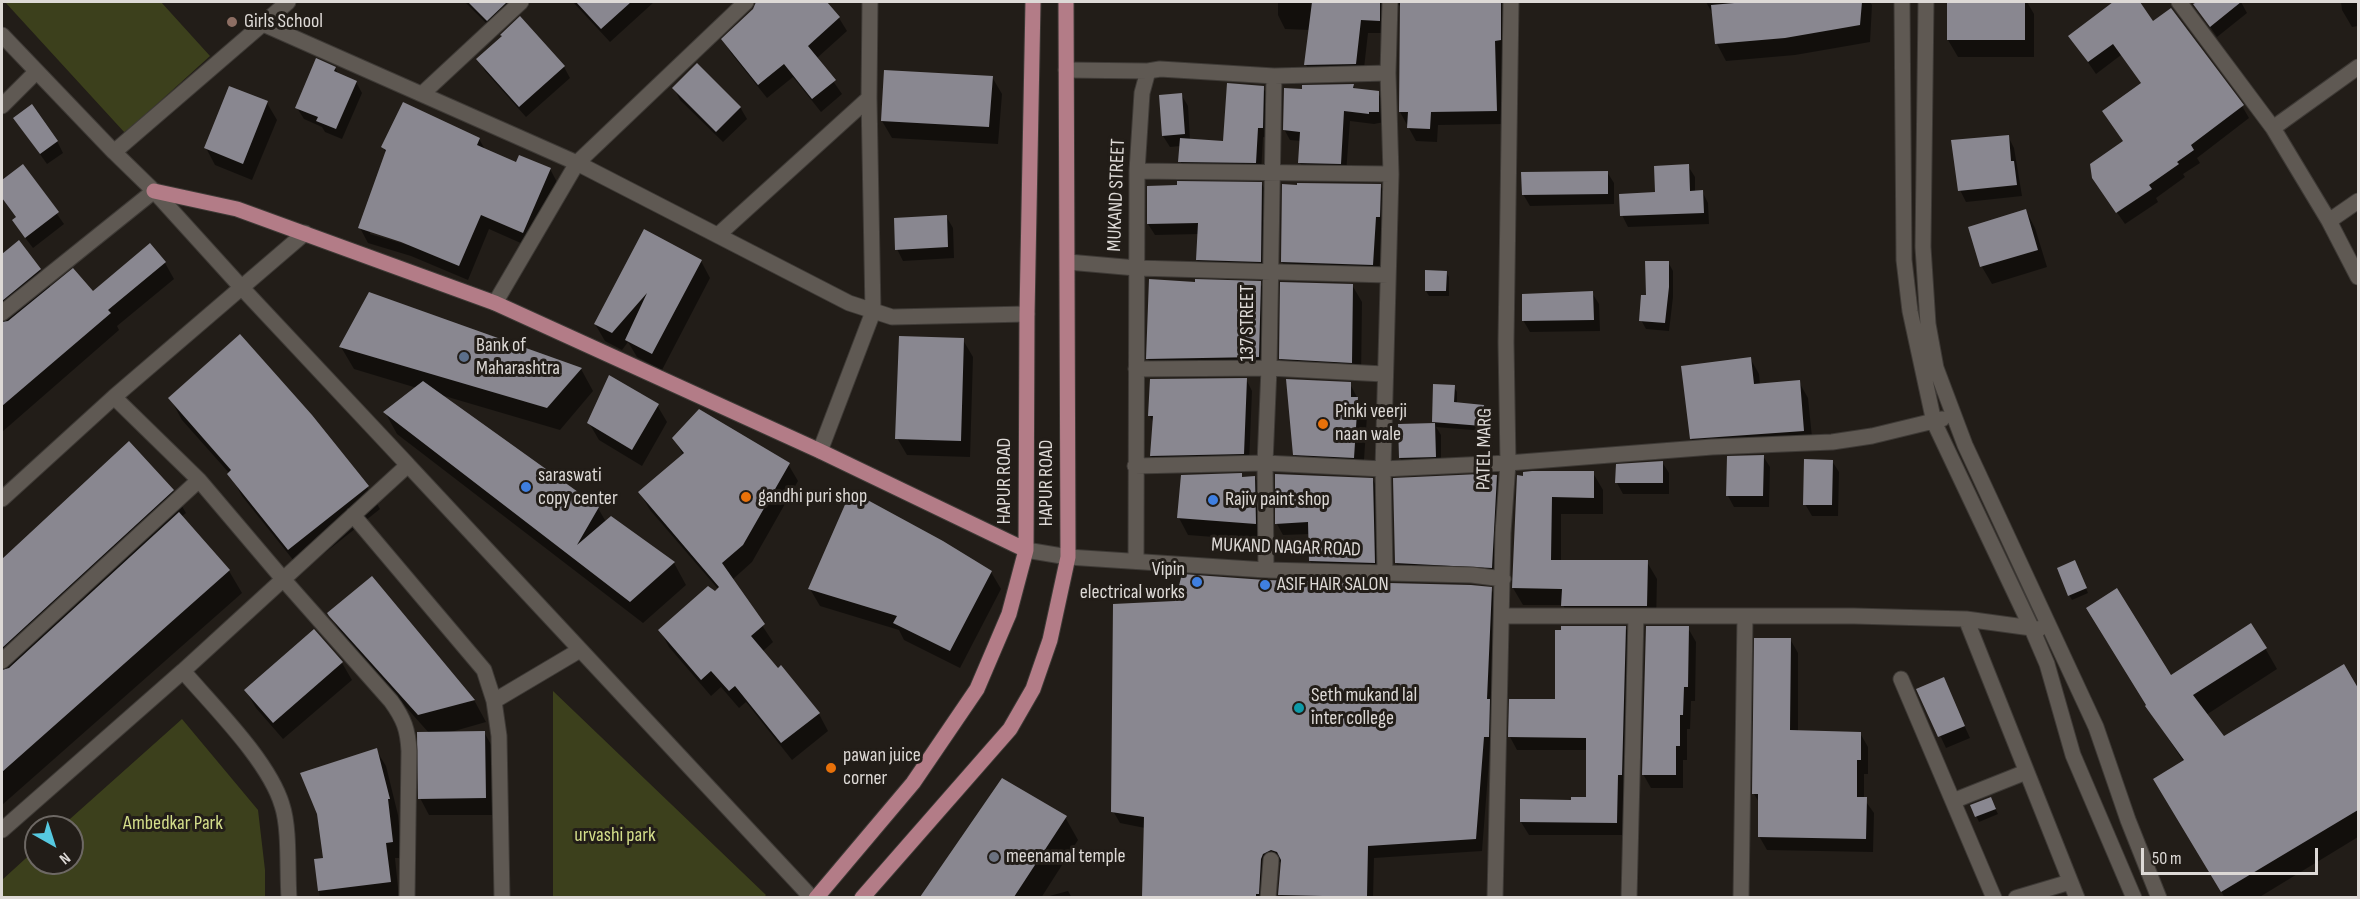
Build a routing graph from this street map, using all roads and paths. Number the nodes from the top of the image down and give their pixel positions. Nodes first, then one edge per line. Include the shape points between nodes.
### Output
1 (288, 2) edge
2 (521, 2) edge
3 (746, 2) edge
4 (870, 2) edge
5 (1034, 2) edge
6 (1066, 2) edge
7 (1390, 2) edge
8 (1511, 2) edge
9 (1902, 2) edge
10 (1926, 2) edge
11 (2179, 2) edge
12 (263, 24) junction
13 (2, 36) edge
14 (2358, 67) edge
15 (1066, 70) junction
16 (1148, 71) junction
17 (36, 72) junction
18 (1388, 73) junction
19 (1274, 76) junction
20 (422, 94) junction
21 (869, 98) junction
22 (2, 106) edge
23 (2273, 128) junction
24 (114, 152) junction
25 (577, 163) junction
26 (1137, 171) junction
27 (1271, 172) junction
28 (1391, 174) junction
29 (154, 191) junction
30 (2358, 201) edge
31 (2329, 221) junction
32 (305, 233) junction
33 (718, 235) junction
34 (1068, 262) junction
35 (1136, 268) junction
36 (1269, 272) junction
37 (1388, 275) junction
38 (2358, 277) edge
39 (242, 288) junction
40 (495, 303) junction
41 (873, 312) junction
42 (2, 314) edge
43 (1028, 314) junction
44 (1269, 368) junction
45 (1136, 369) junction
46 (1384, 374) junction
47 (114, 398) junction
48 (1953, 415) junction
49 (1935, 422) junction
50 (820, 452) junction
51 (1265, 463) junction
52 (1508, 463) junction
53 (408, 465) junction
54 (1136, 466) junction
55 (1383, 468) junction
56 (199, 480) junction
57 (2, 499) edge
58 (353, 515) junction
59 (1026, 550) junction
60 (1068, 557) junction
61 (1136, 561) junction
62 (1266, 570) junction
63 (1385, 572) junction
64 (283, 579) junction
65 (1503, 579) junction
66 (1503, 616) junction
67 (1636, 616) junction
68 (1745, 616) junction
69 (1966, 619) junction
70 (2032, 628) junction
71 (2051, 630) junction
72 (580, 650) junction
73 (2, 661) edge
74 (183, 671) junction
75 (1901, 679) dead end
76 (494, 701) junction
77 (2026, 772) junction
78 (1953, 801) junction
79 (2, 830) edge
80 (1271, 860) dead end
81 (2070, 882) junction
82 (289, 897) edge
83 (407, 897) edge
84 (502, 897) edge
85 (814, 897) edge
86 (862, 897) edge
87 (1268, 897) edge
88 (1495, 897) edge
89 (1629, 897) edge
90 (1741, 897) edge
91 (1994, 897) edge
92 (2016, 897) edge
93 (2077, 897) edge
94 (2134, 897) edge
95 (2159, 897) edge

1 - 12 street
2 - 20 street
3 - 25 street
4 - 21 street
5 - 43 main road, HAPUR ROAD
6 - 15 main road, HAPUR ROAD
7 - 18 street
8 - 52 street, PATEL MARG
9 - 49 street via 1904,260 1910,311
10 - 48 street via 1923,247 1928,324 1936,368
11 - 23 street
12 - 20 street
12 - 24 street
13 - 17 street
14 - 23 street
15 - 16 street
15 - 34 main road, HAPUR ROAD
16 - 19 street
16 - 26 street, MUKAND STREET via 1142,93
17 - 22 street
17 - 24 street
18 - 19 street
18 - 28 street
19 - 27 street, 137 STREET
20 - 25 street
21 - 33 street
21 - 41 street
23 - 31 street
24 - 29 street
25 - 33 street
25 - 40 street
26 - 27 street
26 - 35 street, MUKAND STREET
27 - 28 street
27 - 36 street, 137 STREET
28 - 37 street
29 - 32 main road via 237,209
29 - 39 street
29 - 42 street
30 - 31 street
31 - 38 street
32 - 39 street
32 - 40 main road
33 - 41 street
34 - 35 street
34 - 60 main road, HAPUR ROAD
35 - 36 street
35 - 45 street, MUKAND STREET
36 - 37 street
36 - 44 street, 137 STREET
37 - 46 street
39 - 47 street
39 - 53 street
40 - 50 main road
41 - 43 street via 892,317
41 - 50 street
43 - 59 main road, HAPUR ROAD
44 - 45 street
44 - 46 street
44 - 51 street, 137 STREET
45 - 54 street, MUKAND STREET
46 - 55 street
47 - 56 street
47 - 57 street
48 - 49 street
48 - 71 street
49 - 52 street via 1832,442
49 - 70 street
50 - 59 main road
51 - 54 street
51 - 55 street
51 - 62 street, 137 STREET
52 - 55 street
52 - 65 street, PATEL MARG
53 - 58 street
53 - 72 street
54 - 61 street, MUKAND STREET
55 - 63 street
56 - 64 street
56 - 73 street
58 - 64 street
58 - 76 street via 484,670
59 - 60 street, MUKAND NAGAR ROAD
59 - 85 main road, HAPUR ROAD via 1009,614 977,688 913,783
60 - 61 street, MUKAND NAGAR ROAD
60 - 86 main road, HAPUR ROAD via 1050,640 1033,688 1010,729
61 - 62 street, MUKAND NAGAR ROAD
62 - 63 street, MUKAND NAGAR ROAD
63 - 65 street, MUKAND NAGAR ROAD
64 - 74 street
64 - 83 street via 391,701 408,731
65 - 66 street, PATEL MARG
66 - 67 street
66 - 88 street, PATEL MARG
67 - 68 street
67 - 89 street
68 - 69 street
68 - 90 street
69 - 70 street
69 - 77 street
70 - 71 street
70 - 94 street via 2047,664 2079,771
71 - 95 street via 2096,727
72 - 76 street
72 - 85 street
74 - 79 street
74 - 82 street via 260,762 272,783 285,821
75 - 78 street
76 - 84 street via 499,736
77 - 78 street
77 - 81 street
78 - 91 street
80 - 87 street
81 - 92 street
81 - 93 street

